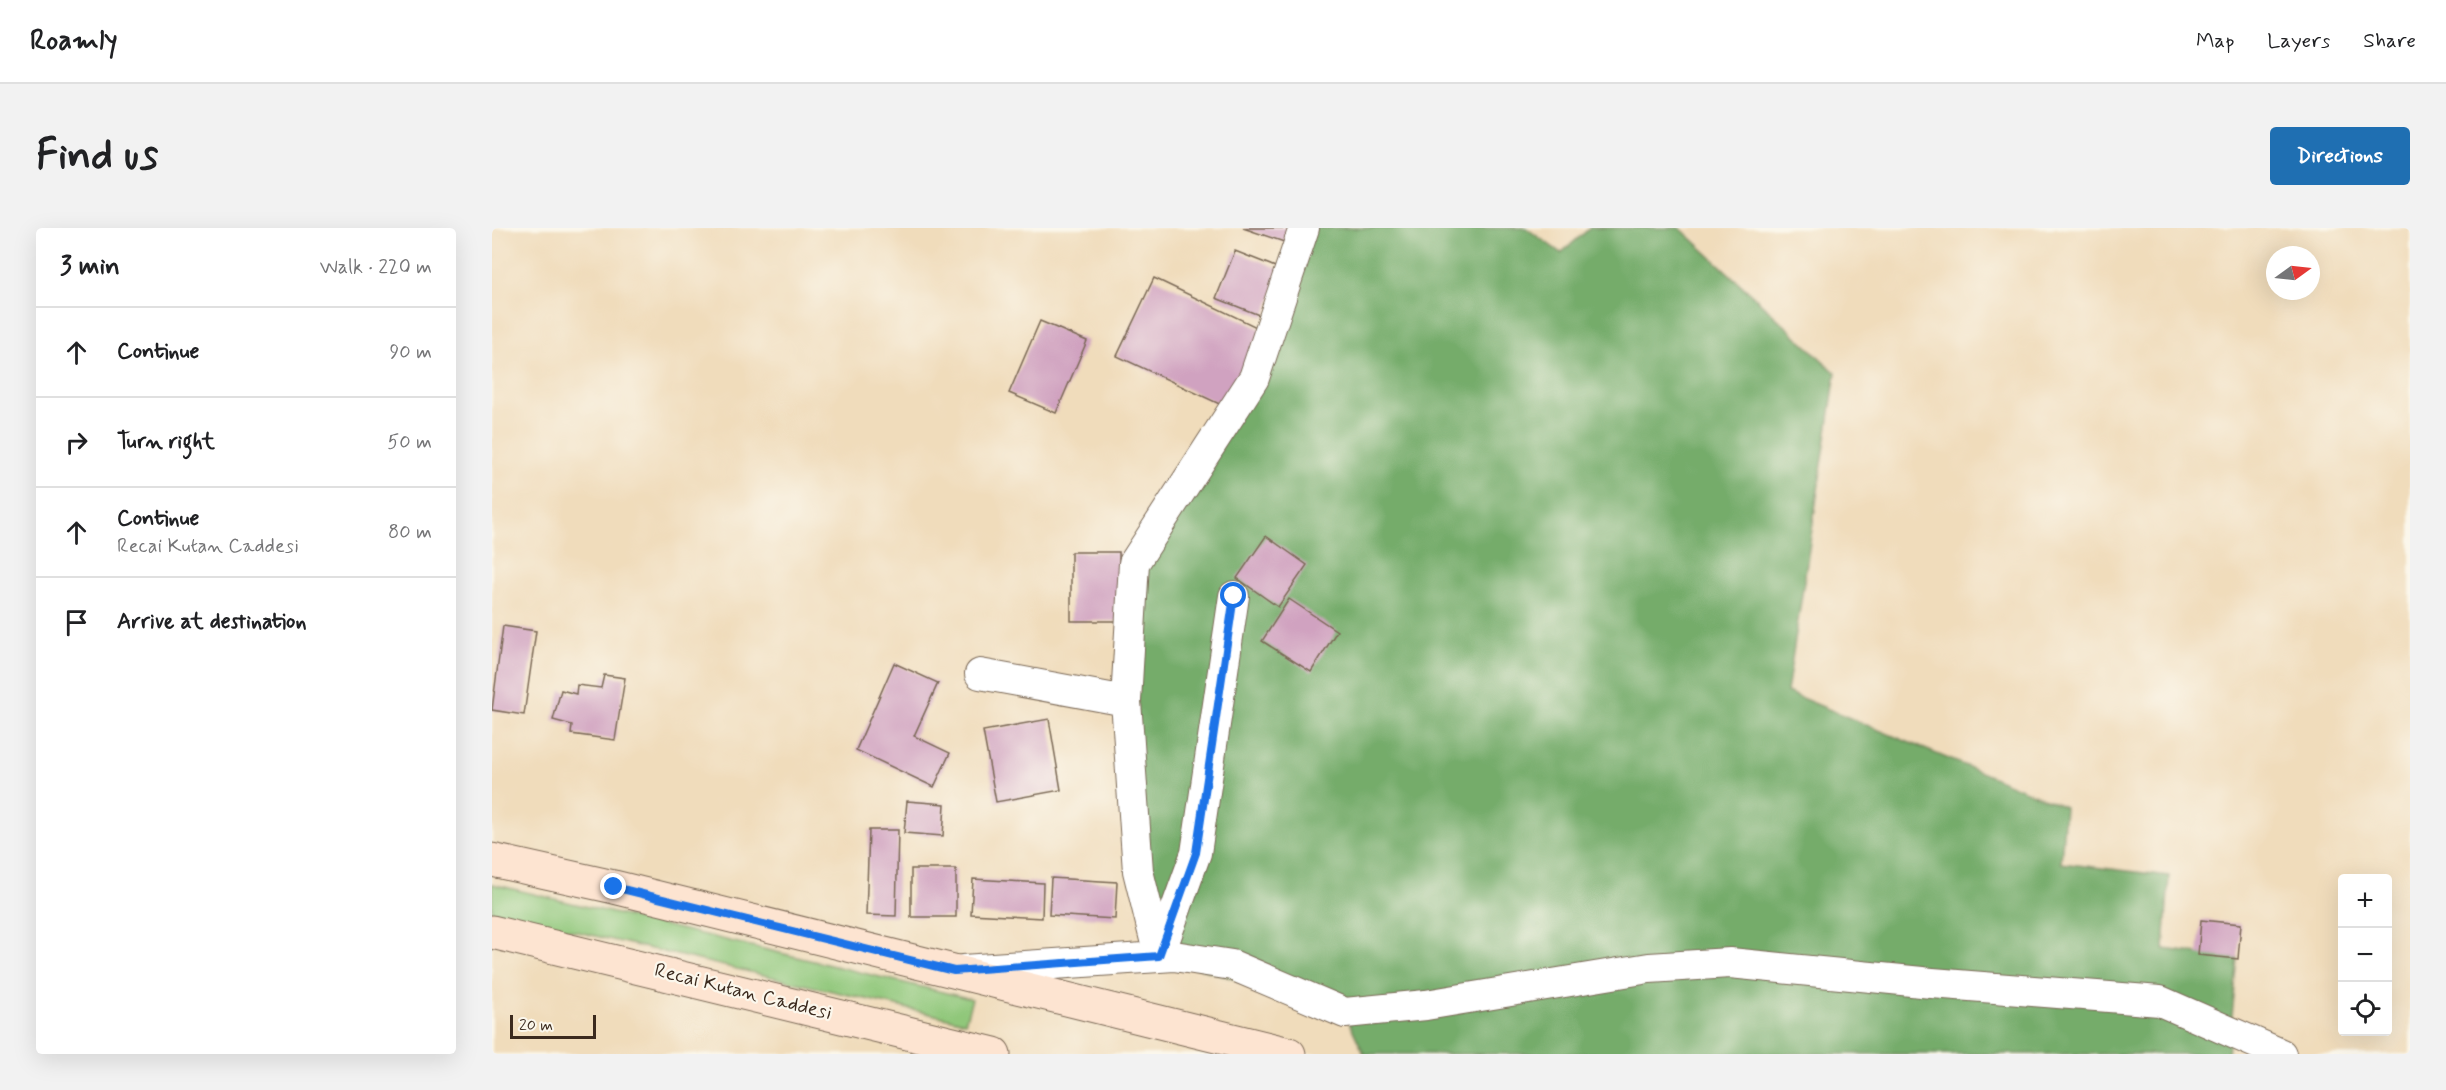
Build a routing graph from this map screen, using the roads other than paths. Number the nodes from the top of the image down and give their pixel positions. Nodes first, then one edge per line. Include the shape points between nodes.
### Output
1 (1304, 228) edge
2 (1234, 596) dead end
3 (980, 674) dead end
4 (1126, 701) junction
5 (492, 860) edge
6 (492, 932) edge
7 (1159, 956) junction
8 (954, 971) junction
9 (994, 1054) edge
10 (1288, 1054) edge
11 (2281, 1054) edge

1 - 4 street via 1254,378 1134,562
2 - 7 street via 1196,853
3 - 4 street
4 - 7 street via 1137,871
5 - 8 main road
6 - 9 main road, Recai Kutan Caddesi
7 - 8 street
7 - 11 street via 1232,965 1345,1013 1437,1003 1649,968 1730,963 2160,1001
8 - 10 main road

